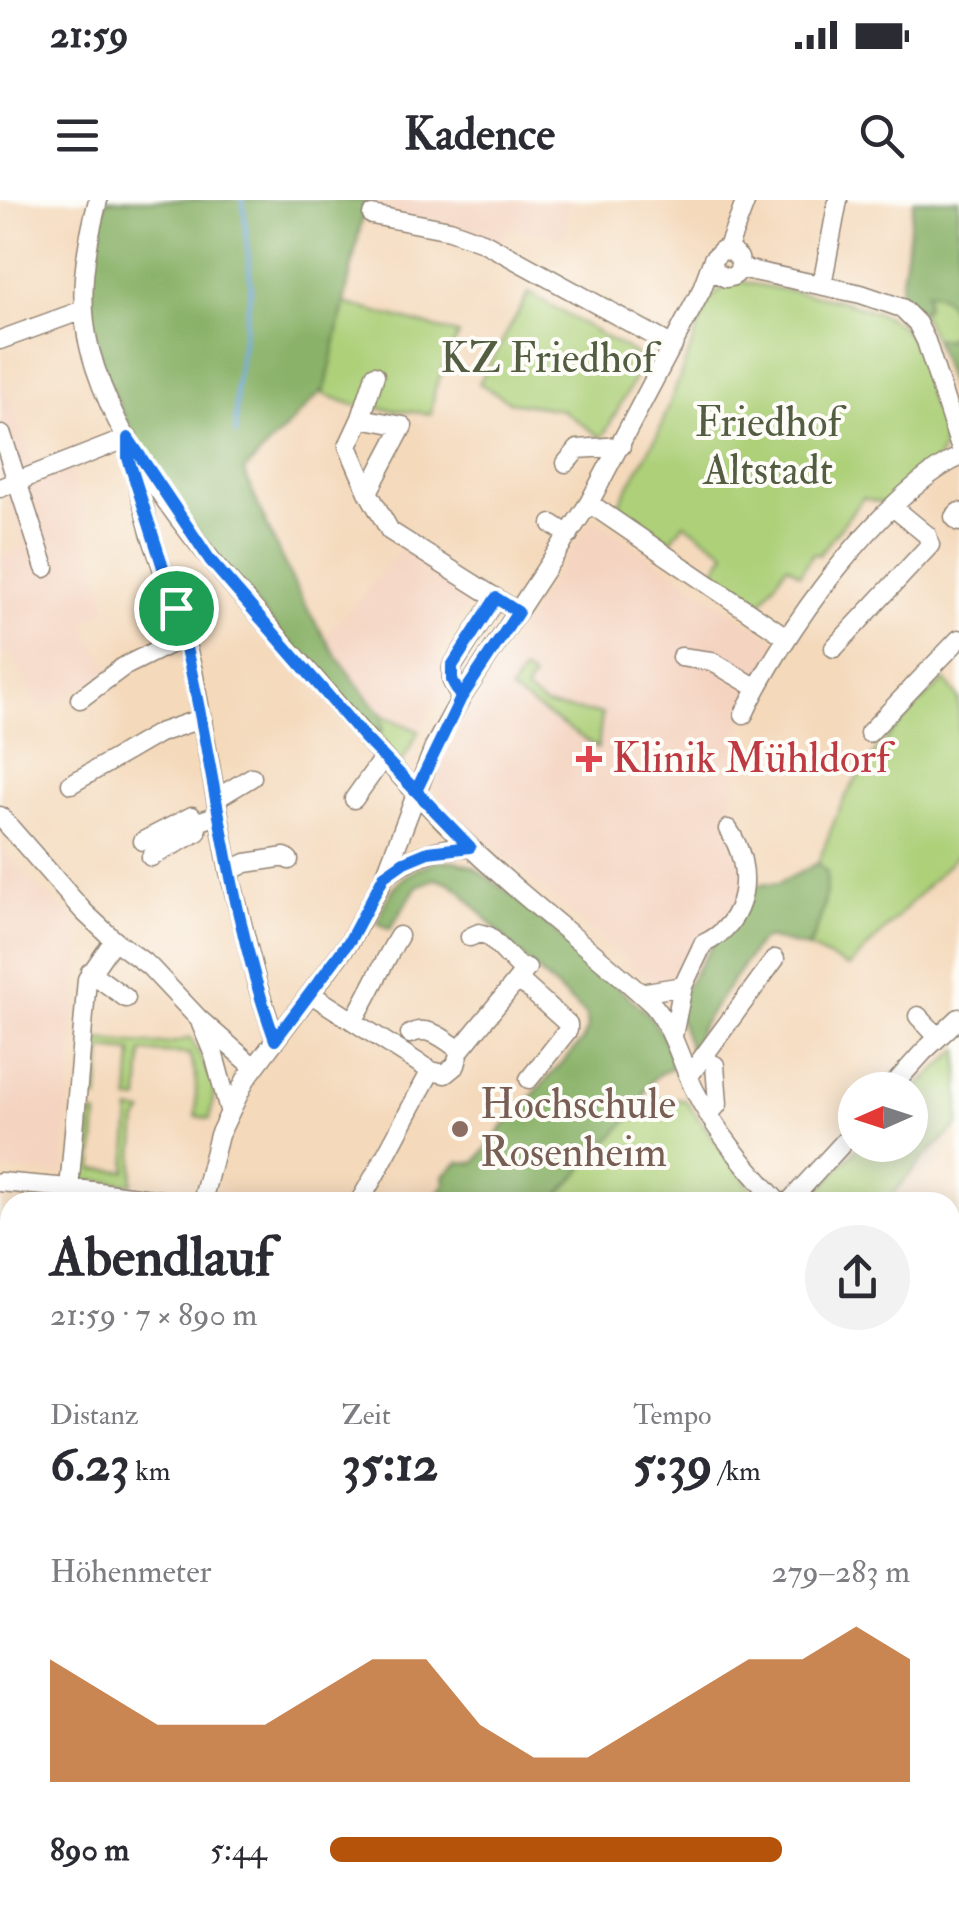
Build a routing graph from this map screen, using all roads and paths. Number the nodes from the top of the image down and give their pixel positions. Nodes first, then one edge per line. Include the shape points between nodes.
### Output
1 (98, 200) edge
2 (746, 200) edge
3 (838, 200) edge
4 (372, 215) dead end
5 (720, 264) junction
6 (822, 285) junction
7 (83, 310) junction
8 (0, 340) edge
9 (673, 346) junction
10 (374, 375) dead end
11 (361, 418) junction
12 (2, 435) dead end
13 (128, 438) junction
14 (959, 444) edge
15 (621, 446) junction
16 (959, 457) edge
17 (566, 462) dead end
18 (20, 481) junction
19 (0, 488) edge
20 (368, 492) junction
21 (588, 502) junction
22 (893, 506) junction
23 (552, 524) dead end
24 (569, 535) junction
25 (45, 568) dead end
26 (496, 598) junction
27 (518, 612) junction
28 (786, 636) junction
29 (184, 637) junction
30 (959, 639) edge
31 (834, 648) dead end
32 (681, 657) dead end
33 (757, 688) junction
34 (461, 698) junction
35 (80, 699) dead end
36 (744, 714) dead end
37 (203, 718) junction
38 (869, 733) dead end
39 (383, 758) junction
40 (252, 777) dead end
41 (71, 784) dead end
42 (416, 791) junction
43 (354, 799) dead end
44 (218, 806) junction
45 (0, 816) edge
46 (728, 829) dead end
47 (470, 847) junction
48 (147, 849) dead end
49 (289, 860) dead end
50 (229, 871) junction
51 (384, 876) junction
52 (399, 936) dead end
53 (470, 937) dead end
54 (114, 940) junction
55 (775, 959) dead end
56 (90, 972) junction
57 (523, 973) junction
58 (683, 986) junction
59 (640, 993) junction
60 (311, 994) junction
61 (126, 998) dead end
62 (918, 1016) dead end
63 (959, 1018) edge
64 (199, 1019) junction
65 (353, 1021) junction
66 (410, 1034) dead end
67 (673, 1036) junction
68 (938, 1037) junction
69 (275, 1040) junction
70 (460, 1050) junction
71 (214, 1056) junction
72 (716, 1065) dead end
73 (430, 1072) junction
74 (906, 1072) edge
75 (250, 1073) junction
76 (689, 1076) junction
77 (529, 1078) dead end
78 (229, 1110) junction
79 (709, 1114) junction
80 (838, 1149) edge
81 (0, 1182) edge
82 (52, 1192) edge
83 (68, 1192) edge
84 (204, 1192) edge
85 (365, 1192) edge
86 (770, 1192) edge
87 (798, 1192) edge

1 - 7 street
2 - 5 street
3 - 6 street
4 - 9 street via 483,242
5 - 6 street via 733,276 740,268
5 - 9 street
6 - 14 street via 876,298 911,316 926,341
7 - 8 street
7 - 13 street via 96,367
9 - 15 street
10 - 11 street
11 - 20 street via 348,446
11 - 20 street via 404,426
12 - 18 street
13 - 18 street
13 - 29 street via 128,458
13 - 39 street via 210,560
15 - 17 street via 578,448
15 - 21 street
16 - 22 street via 924,476
18 - 19 street
18 - 25 street
20 - 26 street via 390,532
21 - 24 street
21 - 28 street
22 - 28 street
22 - 31 street via 927,534 930,545
23 - 24 street
24 - 27 street
26 - 27 street
26 - 34 street via 452,666
27 - 34 street
28 - 33 street
29 - 35 street via 123,667
29 - 37 street
30 - 38 street
32 - 33 street via 722,666
33 - 36 street
34 - 42 street
37 - 41 street via 159,733
37 - 44 street
39 - 42 street
39 - 43 street
40 - 44 street
42 - 47 street
42 - 51 street
44 - 48 street via 194,823 197,832
44 - 50 street
45 - 54 street
46 - 58 street via 742,852 744,890 729,923 703,944
47 - 51 street via 428,852
47 - 59 street
49 - 50 street
50 - 69 street
51 - 60 street
52 - 65 street
53 - 57 street via 490,936
54 - 56 street
54 - 64 street via 150,966
55 - 76 street
56 - 61 street
56 - 83 street
57 - 70 street
57 - 77 street via 568,1024
58 - 59 street
58 - 67 street
59 - 67 street
60 - 65 street
60 - 69 street
62 - 68 street
63 - 68 street
64 - 71 street
64 - 75 street
65 - 73 street
66 - 70 street via 421,1029
67 - 76 street
68 - 74 street
69 - 75 street
70 - 73 street via 451,1071
71 - 75 street
71 - 78 street
72 - 79 street via 718,1104
73 - 85 street
75 - 78 street
76 - 79 street
78 - 84 street
79 - 86 street
80 - 87 street
81 - 82 street

